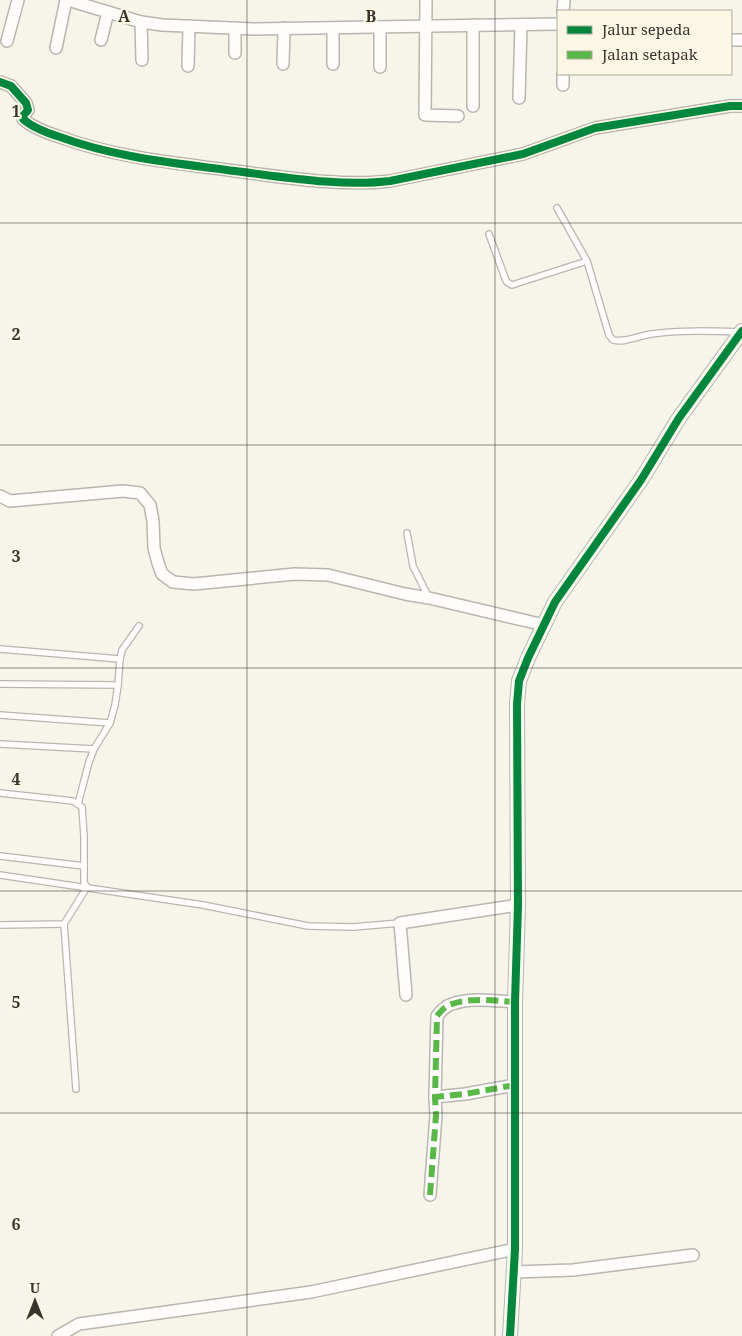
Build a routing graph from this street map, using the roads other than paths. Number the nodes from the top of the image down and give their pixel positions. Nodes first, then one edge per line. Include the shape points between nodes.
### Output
1 (18, 0) edge
2 (67, 0) edge
3 (426, 0) edge
4 (108, 12) junction
5 (141, 22) junction
6 (557, 24) edge
7 (473, 25) junction
8 (521, 25) junction
9 (188, 26) junction
10 (426, 26) junction
11 (380, 27) junction
12 (235, 28) junction
13 (284, 28) junction
14 (332, 28) junction
15 (101, 40) dead end
16 (7, 41) dead end
17 (56, 48) dead end
18 (235, 53) dead end
19 (142, 60) dead end
20 (283, 64) dead end
21 (332, 64) dead end
22 (188, 66) dead end
23 (380, 67) dead end
24 (0, 82) edge
25 (519, 98) dead end
26 (473, 106) dead end
27 (742, 106) edge
28 (458, 116) dead end
29 (557, 208) dead end
30 (489, 234) dead end
31 (587, 261) junction
32 (741, 331) edge
33 (0, 496) edge
34 (407, 533) dead end
35 (429, 598) junction
36 (544, 625) junction
37 (139, 626) dead end
38 (0, 649) edge
39 (120, 659) junction
40 (0, 684) edge
41 (118, 685) junction
42 (0, 715) edge
43 (110, 723) junction
44 (0, 744) edge
45 (94, 749) junction
46 (0, 793) edge
47 (78, 804) junction
48 (0, 856) edge
49 (84, 866) junction
50 (0, 875) edge
51 (87, 887) junction
52 (518, 906) junction
53 (400, 923) junction
54 (64, 924) junction
55 (0, 925) edge
56 (406, 995) dead end
57 (515, 1002) junction
58 (515, 1085) junction
59 (76, 1088) dead end
60 (435, 1097) junction
61 (430, 1195) dead end
62 (515, 1249) junction
63 (693, 1255) dead end
64 (514, 1272) junction
65 (58, 1336) edge
66 (510, 1336) edge

1 - 16 street
2 - 4 street
2 - 17 street
3 - 10 street
4 - 5 street
4 - 15 street
5 - 9 street
5 - 19 street
6 - 8 street
7 - 8 street
7 - 10 street
7 - 26 street
8 - 25 street
9 - 12 street
9 - 22 street
10 - 11 street
10 - 28 street via 425,115
11 - 14 street
11 - 23 street
12 - 13 street
12 - 18 street
13 - 14 street
13 - 20 street
14 - 21 street
24 - 27 street via 11,86 26,103 28,110 23,119 41,130 75,142 150,160 313,181 374,183 523,154 595,128
29 - 31 lane
30 - 31 lane via 505,278 512,285
31 - 32 lane via 613,340 651,334
32 - 36 street via 679,418 642,480 555,602
33 - 35 street via 10,501 123,491 140,493 150,505 158,563 162,574 172,582 194,584 295,574 328,575
34 - 35 lane via 413,566
35 - 36 street
36 - 52 street via 519,681
37 - 39 lane via 126,643
38 - 39 lane
39 - 41 lane
40 - 41 lane
41 - 43 lane
42 - 43 lane
43 - 45 lane
44 - 45 lane
45 - 47 lane
46 - 47 lane via 73,800
47 - 49 lane via 82,807 84,819
48 - 49 lane
49 - 51 lane
50 - 51 lane
51 - 53 lane via 308,926 353,928
51 - 54 lane
52 - 53 street
52 - 57 street
53 - 56 street
54 - 55 lane
54 - 59 lane
57 - 58 street
57 - 60 street via 472,1001 443,1008 437,1016
58 - 60 street
58 - 62 street
60 - 61 street
62 - 64 street
62 - 65 street via 311,1292 80,1324
63 - 64 street via 573,1270
64 - 66 street

